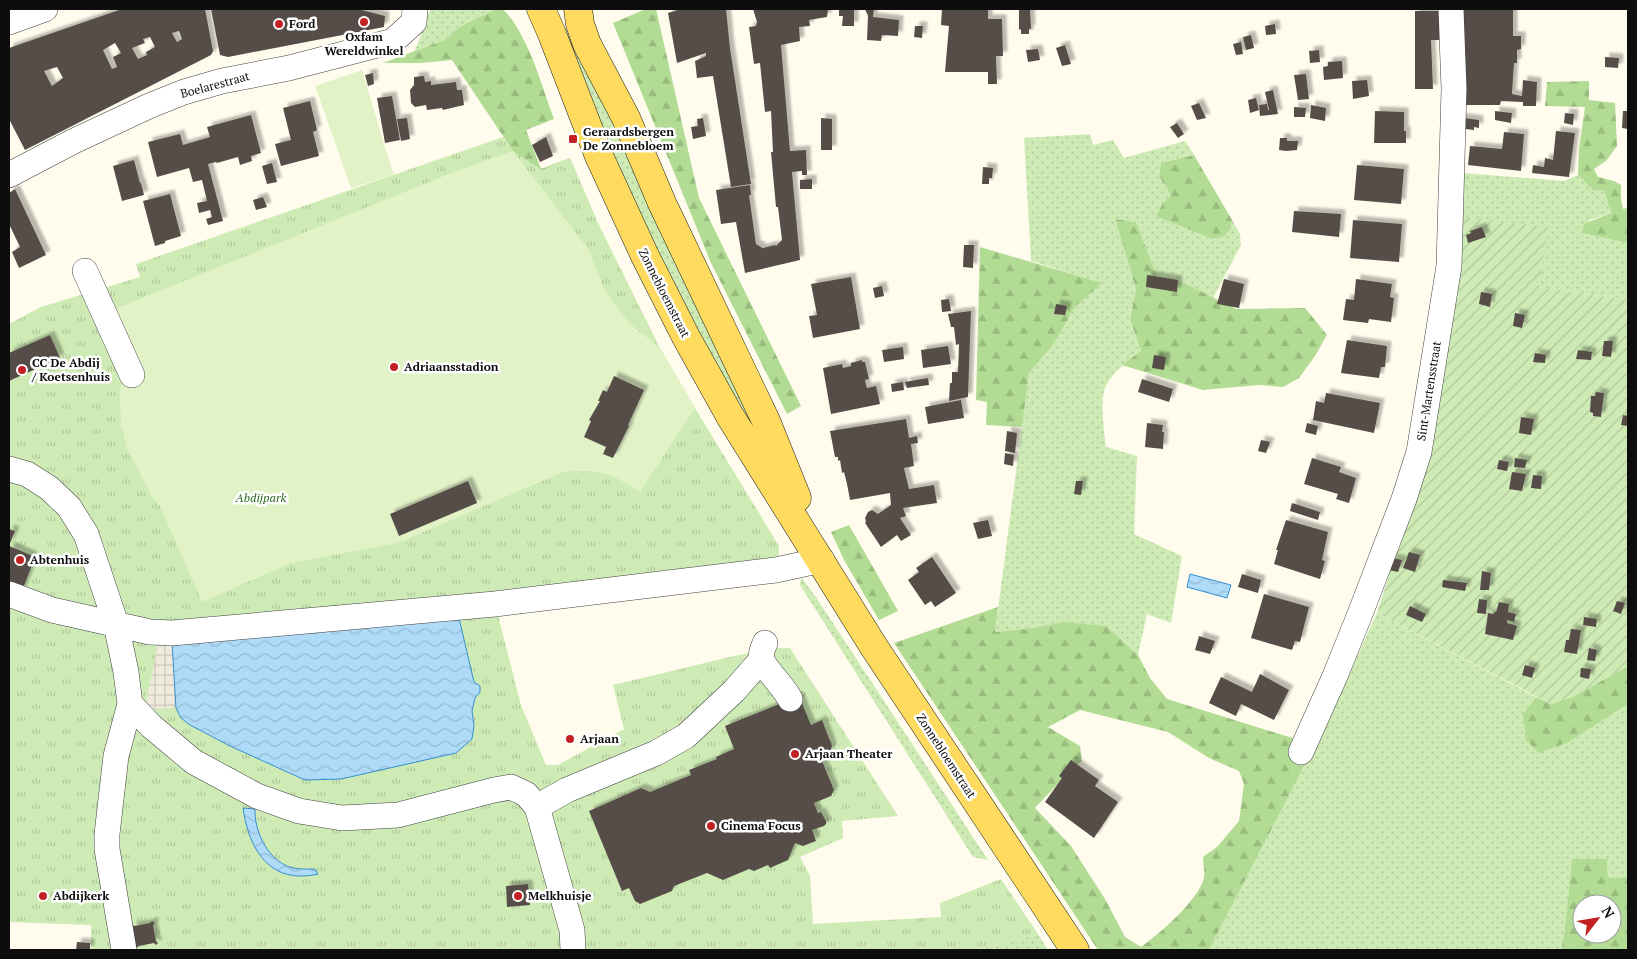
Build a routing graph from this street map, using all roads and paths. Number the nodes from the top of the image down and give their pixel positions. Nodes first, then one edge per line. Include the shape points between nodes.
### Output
1 (44, 9) edge
2 (415, 9) edge
3 (541, 9) edge
4 (578, 9) edge
5 (1451, 9) edge
6 (9, 22) edge
7 (9, 175) edge
8 (85, 271) dead end
9 (132, 374) dead end
10 (767, 424) junction
11 (739, 432) junction
12 (9, 469) edge
13 (822, 560) junction
14 (9, 594) edge
15 (116, 624) junction
16 (790, 699) dead end
17 (130, 704) junction
18 (1302, 752) dead end
19 (537, 807) junction
20 (124, 950) edge
21 (572, 950) edge
22 (1075, 950) edge

1 - 6 street
2 - 7 street, Boelarestraat via 414,22 393,41 184,92 82,137
3 - 11 main road, Zonnebloemstraat via 599,156 645,256
4 - 10 main road, Zonnebloemstraat via 587,44 626,118 662,203
5 - 18 street, Sint-Martensstraat via 1454,89 1449,266 1419,452 1356,623
8 - 9 street
10 - 11 main road via 766,438 759,443 749,442
10 - 13 main road, Zonnebloemstraat
11 - 13 main road, Zonnebloemstraat
12 - 15 street via 27,474 49,488 69,507 86,534
13 - 15 street via 776,570 494,604 172,633 150,632
13 - 22 main road, Zonnebloemstraat via 874,646
14 - 15 street via 52,610
15 - 17 street
16 - 19 street via 763,651 734,691 686,736
17 - 19 street via 194,762 257,796 299,811 342,818 398,815 512,787 526,794
17 - 20 street via 116,756 107,834
19 - 21 street via 572,930

